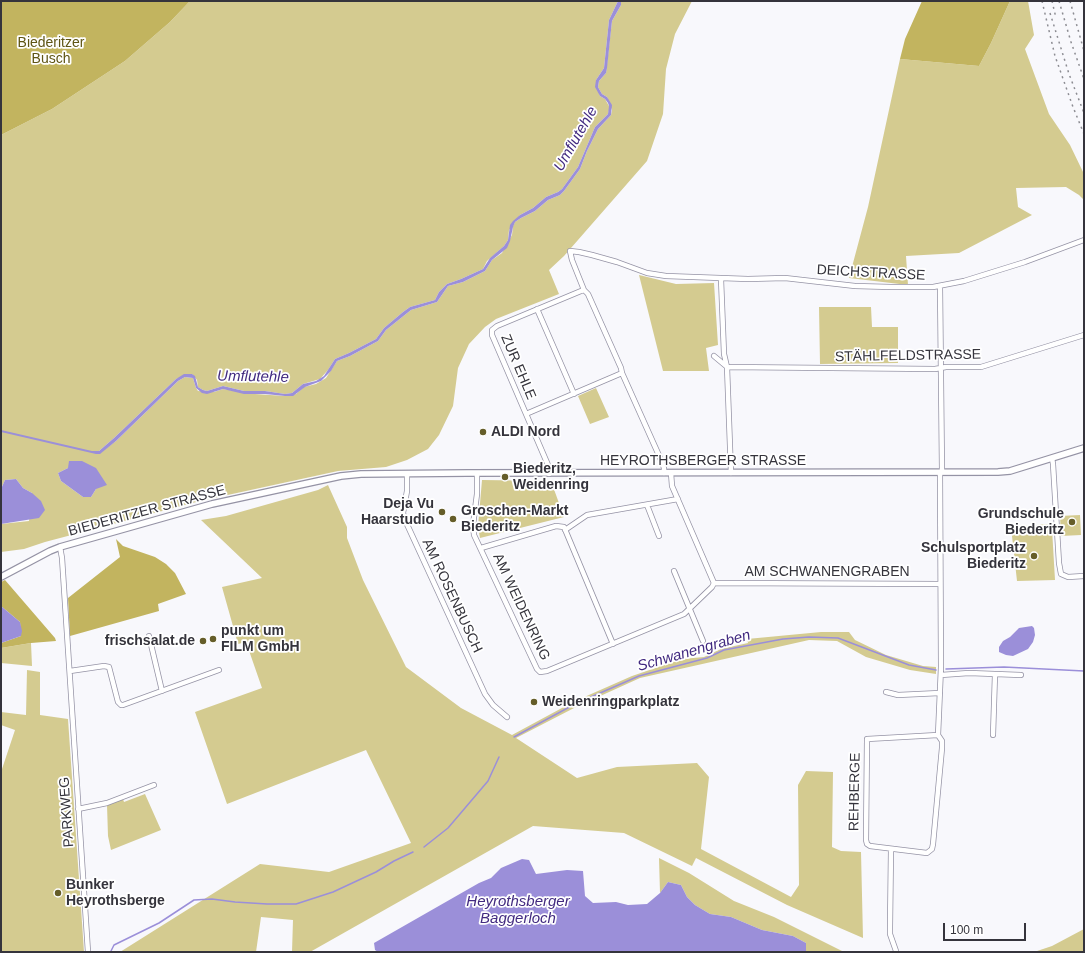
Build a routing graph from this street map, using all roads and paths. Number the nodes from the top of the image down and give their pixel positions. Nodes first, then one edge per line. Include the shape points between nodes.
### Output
1 (1084, 240) edge
2 (721, 279) junction
3 (940, 286) junction
4 (584, 290) junction
5 (537, 309) junction
6 (1084, 334) edge
7 (714, 356) dead end
8 (727, 367) junction
9 (941, 367) junction
10 (622, 373) junction
11 (574, 394) junction
12 (526, 414) junction
13 (1084, 448) edge
14 (1052, 458) junction
15 (941, 472) junction
16 (664, 473) junction
17 (670, 473) junction
18 (731, 473) junction
19 (407, 474) junction
20 (477, 474) junction
21 (549, 474) junction
22 (306, 483) joint
23 (678, 499) junction
24 (647, 505) junction
25 (565, 530) junction
26 (659, 536) dead end
27 (60, 547) junction
28 (480, 548) junction
29 (674, 571) dead end
30 (1084, 576) edge
31 (1, 577) edge
32 (714, 583) junction
33 (940, 584) junction
34 (690, 609) junction
35 (149, 636) dead end
36 (703, 641) dead end
37 (613, 644) junction
38 (219, 670) dead end
39 (70, 671) junction
40 (995, 674) junction
41 (941, 675) junction
42 (1021, 675) dead end
43 (162, 691) junction
44 (886, 692) dead end
45 (940, 693) junction
46 (507, 717) dead end
47 (938, 735) junction
48 (993, 735) dead end
49 (154, 785) dead end
50 (78, 809) junction
51 (891, 848) junction
52 (896, 951) dead end
53 (88, 952) edge

1 - 3 street, DEICHSTRASSE via 972,279
2 - 3 street, DEICHSTRASSE via 785,278 891,287
2 - 4 street, DEICHSTRASSE via 655,275 592,255 570,251
2 - 8 street via 724,354
3 - 9 street, REHBERGE
4 - 5 street, ZUR EHLE
4 - 10 street via 591,300
5 - 11 street
5 - 12 street, ZUR EHLE via 492,330
6 - 9 street, STÄHLFELDSTRASSE via 982,367
7 - 8 street
8 - 9 street, STÄHLFELDSTRASSE
8 - 18 street
9 - 15 street, REHBERGE
10 - 11 street, ZUR EHLE
10 - 16 street
11 - 12 street, ZUR EHLE
12 - 21 street, ZUR EHLE via 549,468
13 - 14 street, HEYROTHSBERGER STRASSE
14 - 15 street, HEYROTHSBERGER STRASSE via 1002,472
14 - 30 street via 1061,574
15 - 18 street, HEYROTHSBERGER STRASSE
15 - 33 street, REHBERGE
16 - 17 street, HEYROTHSBERGER STRASSE
16 - 21 street, HEYROTHSBERGER STRASSE
17 - 18 street, HEYROTHSBERGER STRASSE
17 - 23 street
19 - 20 street, HEYROTHSBERGER STRASSE
19 - 22 street, HEYROTHSBERGER STRASSE via 341,476
19 - 46 street, AM ROSENBUSCH via 408,490 403,516 485,694
20 - 21 street, HEYROTHSBERGER STRASSE
20 - 28 street, AM WEIDENRING via 474,535
22 - 27 street, BIEDERITZER STRASSE via 201,507
23 - 24 street
23 - 32 street
24 - 25 street via 587,515
24 - 26 street
25 - 28 street, AM WEIDENRING via 562,526 557,526
25 - 37 street
27 - 31 street, BIEDERITZER STRASSE
27 - 39 street, PARKWEG
28 - 37 street, AM WEIDENRING via 540,672
29 - 34 street
32 - 33 street, AM SCHWANENGRABEN
32 - 34 street
33 - 41 street, REHBERGE
34 - 36 street
34 - 37 street via 684,614
35 - 43 street
38 - 43 street
39 - 43 street via 108,667 121,705
39 - 50 street, PARKWEG
40 - 41 street
40 - 42 street
40 - 48 street
41 - 45 street, REHBERGE
44 - 45 street via 898,695
45 - 47 street, REHBERGE
47 - 51 street, REHBERGE via 942,741 942,748 932,849 926,853
47 - 51 street, REHBERGE via 867,739 866,840 870,846
49 - 50 street via 107,803
50 - 53 street, PARKWEG
51 - 52 street via 890,927

